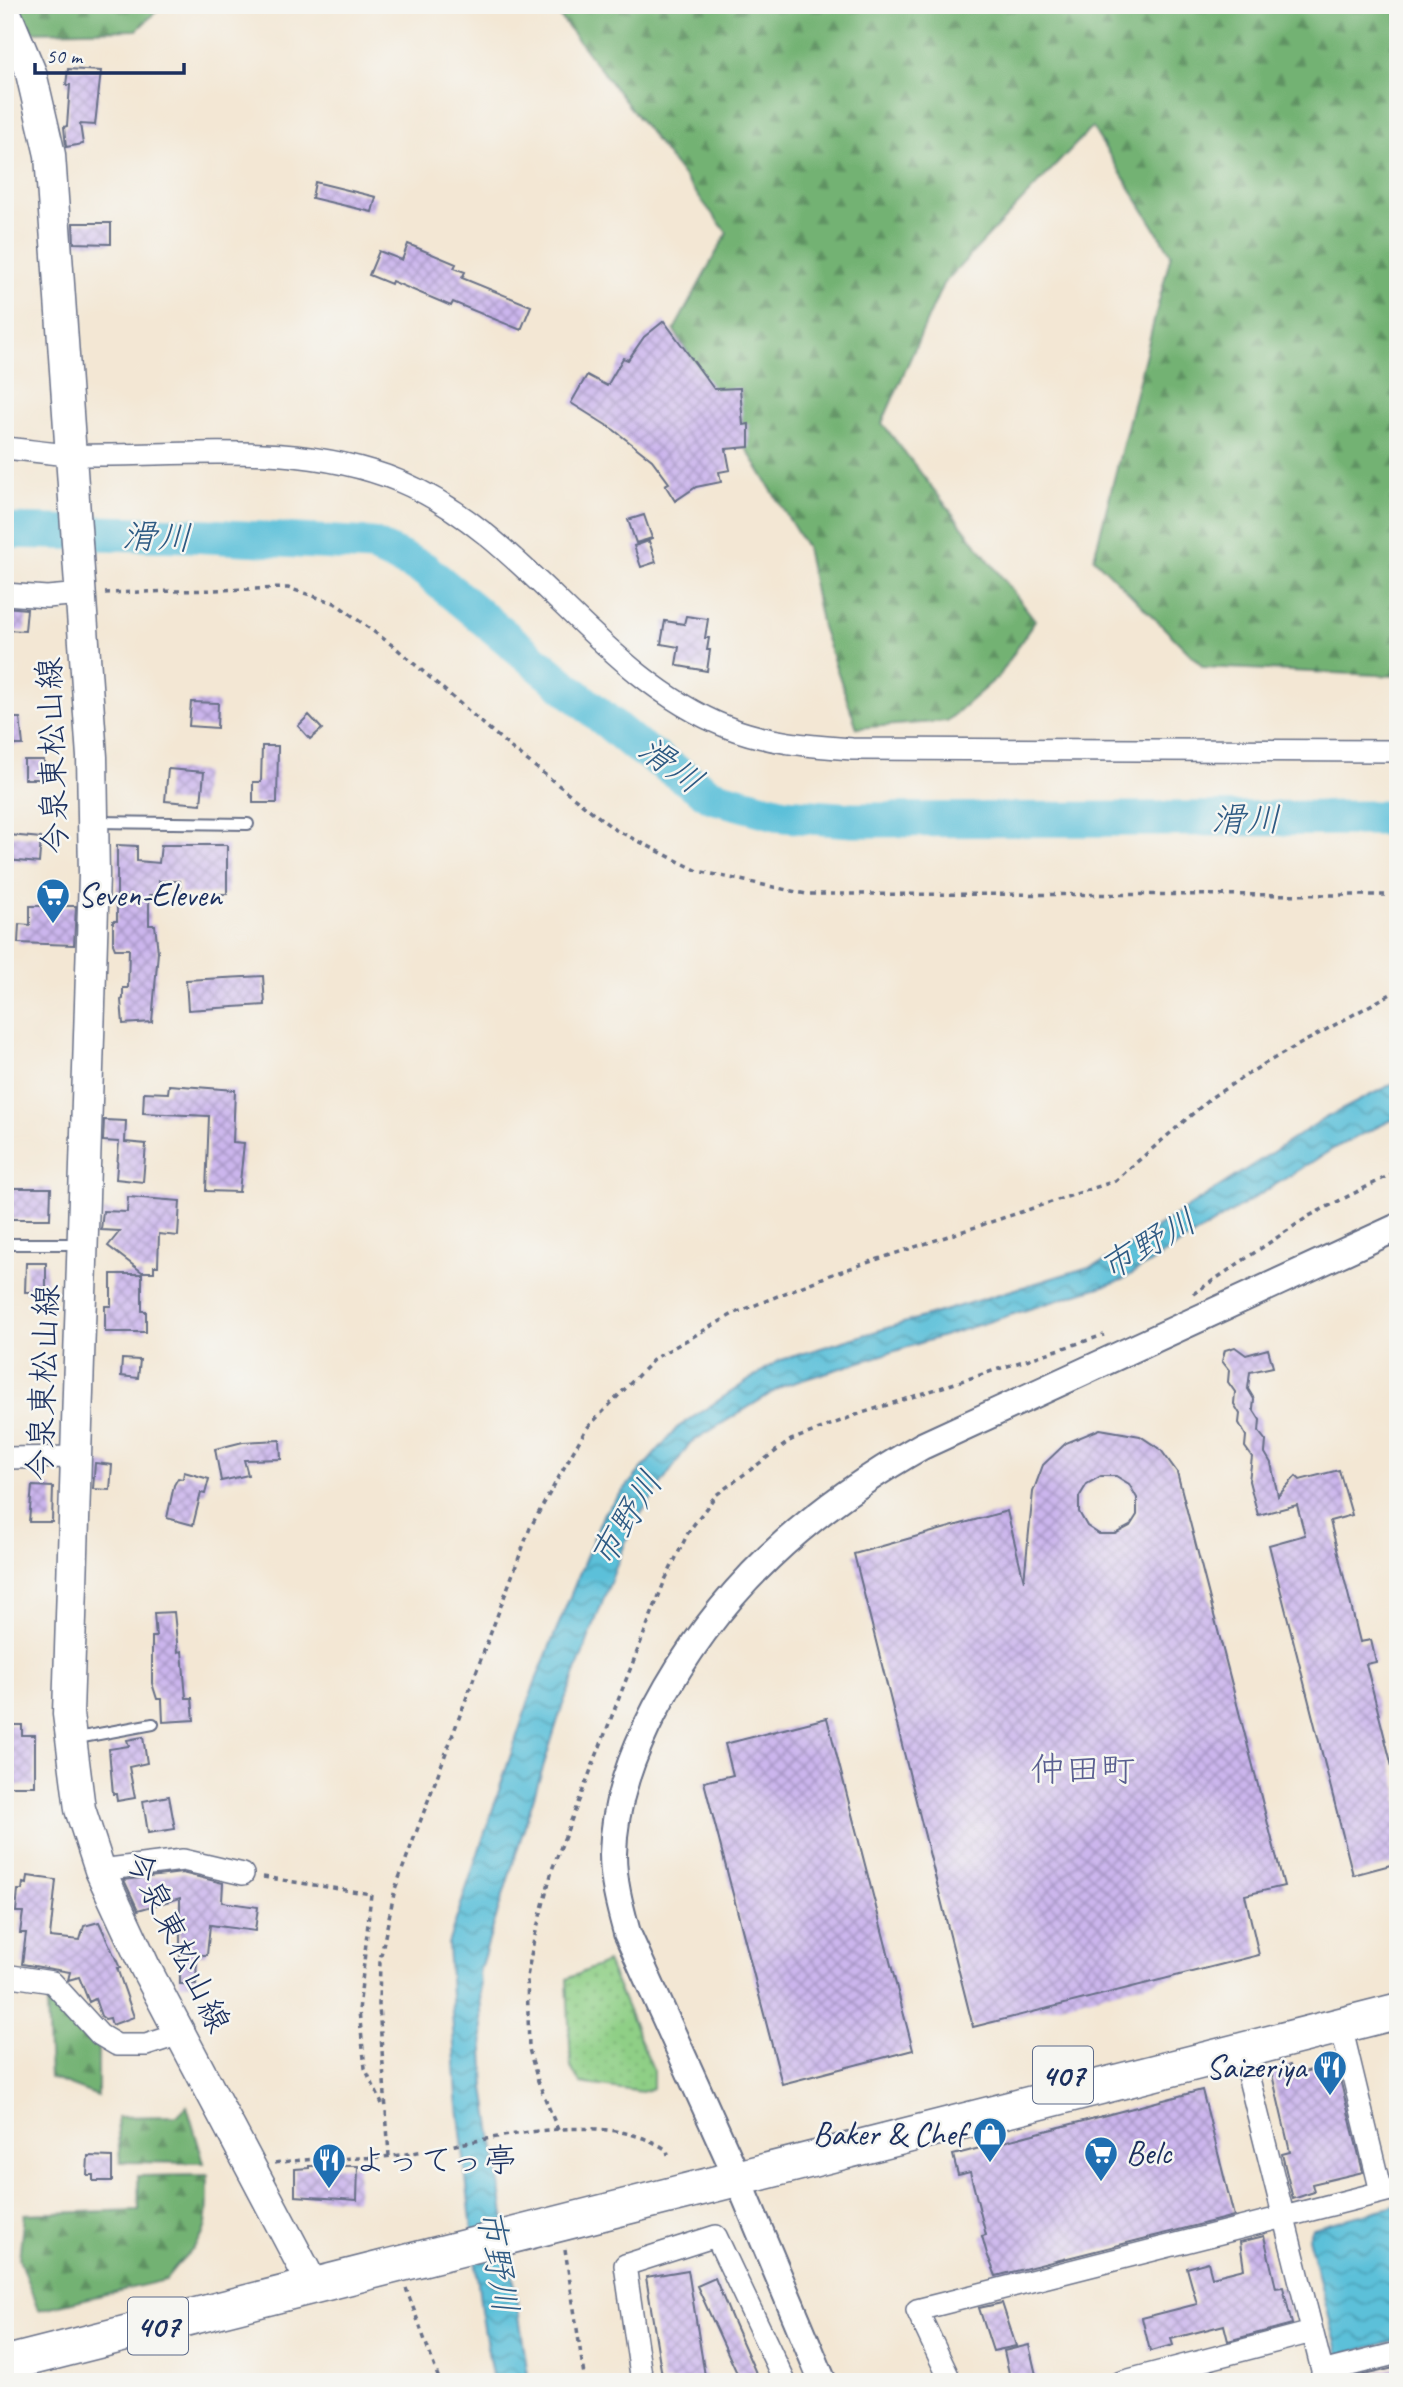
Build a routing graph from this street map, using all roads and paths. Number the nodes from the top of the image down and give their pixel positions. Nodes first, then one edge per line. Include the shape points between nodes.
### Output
1 (5, 11) edge
2 (5, 448) edge
3 (71, 463) junction
4 (5, 594) edge
5 (81, 594) junction
6 (1398, 751) edge
7 (93, 822) junction
8 (248, 824) dead end
9 (1398, 895) edge
10 (1398, 989) edge
11 (1398, 1171) edge
12 (1398, 1227) edge
13 (5, 1244) edge
14 (84, 1244) junction
15 (1190, 1297) dead end
16 (1115, 1330) dead end
17 (78, 1457) junction
18 (5, 1458) edge
19 (153, 1724) dead end
20 (69, 1740) junction
21 (100, 1870) junction
22 (243, 1874) joint
23 (5, 1975) edge
24 (1398, 1992) edge
25 (1398, 2011) edge
26 (1341, 2026) junction
27 (180, 2034) junction
28 (1242, 2051) junction
29 (383, 2107) junction
30 (558, 2130) junction
31 (668, 2155) dead end
32 (389, 2156) junction
33 (733, 2170) junction
34 (253, 2171) junction
35 (1390, 2190) edge
36 (559, 2216) junction
37 (1285, 2217) junction
38 (415, 2255) junction
39 (308, 2279) junction
40 (1312, 2332) junction
41 (5, 2344) edge
42 (1398, 2353) edge
43 (5, 2364) edge
44 (1324, 2377) edge
45 (440, 2382) edge
46 (585, 2382) edge
47 (642, 2382) edge
48 (785, 2382) edge
49 (823, 2382) edge
50 (951, 2382) edge
51 (1121, 2382) edge

1 - 3 main road via 31,73 50,155
2 - 3 street
3 - 5 main road, 今泉東松山線
3 - 6 street via 284,455 342,464 397,480 447,504 480,530 670,696 727,727 787,744 852,749
4 - 5 street
5 - 7 main road, 今泉東松山線
5 - 9 path via 288,588 335,603 396,648 614,830 698,871 806,894
7 - 8 lane
7 - 14 main road, 今泉東松山線
10 - 29 path via 1212,1097 1115,1181 830,1275 733,1314 655,1358 586,1430 530,1528 396,1889 380,1960
11 - 15 path via 1309,1216
12 - 33 street via 922,1446 865,1478 772,1553 737,1587 709,1624 642,1735 620,1800 613,1855 626,1933
13 - 14 lane
14 - 17 main road, 今泉東松山線
16 - 30 path via 791,1440 716,1495 689,1531 665,1580 553,1867 534,1940 527,1977 529,2049
17 - 18 street
17 - 20 main road, 今泉東松山線
19 - 20 lane
20 - 21 main road, 今泉東松山線 via 80,1809
21 - 22 street via 183,1860
21 - 27 main road, 今泉東松山線
22 - 29 path via 371,1894 359,2011 365,2068
23 - 27 street via 52,1982 100,2035 117,2045 146,2045
24 - 33 highway, 407
25 - 26 highway, 407
26 - 28 highway, 407
26 - 35 street
27 - 34 main road, 今泉東松山線
28 - 33 highway, 407
28 - 37 street
29 - 32 path
30 - 31 path via 616,2130 649,2138
30 - 32 path
32 - 34 path via 276,2162
33 - 36 highway, 407
33 - 49 street
34 - 39 main road, 今泉東松山線
35 - 37 street
36 - 38 highway, 407
36 - 46 path
37 - 40 street
37 - 50 street via 917,2310
38 - 39 highway, 407
38 - 45 path
39 - 41 highway, 407
39 - 43 highway, 407
40 - 44 street
40 - 51 street
42 - 44 street
47 - 48 street via 625,2265 716,2236

